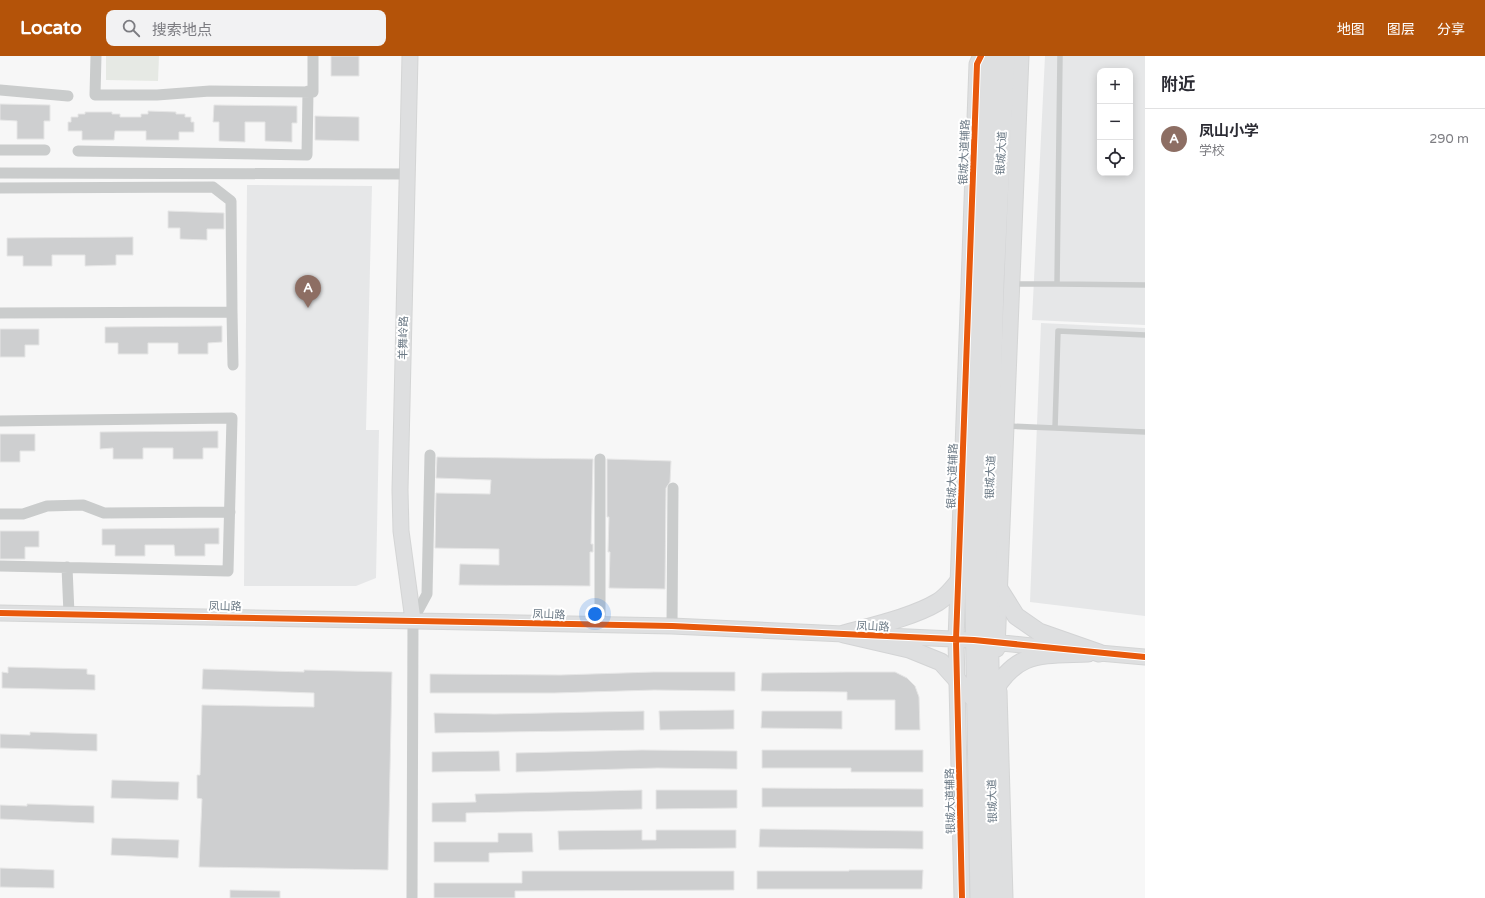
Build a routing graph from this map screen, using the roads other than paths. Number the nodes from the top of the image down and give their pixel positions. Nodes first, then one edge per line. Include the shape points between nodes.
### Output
1 (96, 56) edge
2 (313, 56) edge
3 (410, 56) edge
4 (981, 56) edge
5 (990, 56) edge
6 (1006, 56) edge
7 (1021, 56) edge
8 (1060, 56) edge
9 (0, 90) edge
10 (308, 91) junction
11 (68, 96) dead end
12 (0, 150) edge
13 (45, 150) dead end
14 (78, 151) dead end
15 (0, 173) edge
16 (407, 174) junction
17 (0, 188) edge
18 (995, 284) junction
19 (1057, 284) junction
20 (1145, 285) edge
21 (232, 312) junction
22 (0, 313) edge
23 (1145, 335) edge
24 (233, 365) dead end
25 (0, 421) edge
26 (991, 426) junction
27 (1055, 428) junction
28 (1145, 432) edge
29 (430, 455) dead end
30 (600, 459) dead end
31 (673, 488) dead end
32 (230, 512) junction
33 (0, 514) edge
34 (973, 562) junction
35 (0, 566) edge
36 (67, 567) junction
37 (988, 572) junction
38 (958, 582) junction
39 (999, 592) junction
40 (0, 612) edge
41 (69, 614) junction
42 (412, 620) junction
43 (600, 626) junction
44 (672, 626) junction
45 (844, 634) junction
46 (956, 640) junction
47 (987, 642) junction
48 (1099, 652) junction
49 (1145, 657) edge
50 (957, 681) junction
51 (998, 682) junction
52 (982, 699) junction
53 (412, 898) edge
54 (962, 898) edge
55 (979, 898) edge
56 (994, 898) edge
57 (1005, 898) edge

1 - 10 street via 95,95 156,95 210,90
2 - 10 street via 313,92
3 - 16 street, 羊舞岭路
4 - 38 street, 银城大道辅路 via 977,64
5 - 34 main road, 银城大道
6 - 18 main road, 银城大道
7 - 39 street
8 - 19 lane
9 - 11 street
10 - 14 street via 307,155
12 - 13 street
15 - 16 street
16 - 42 street, 羊舞岭路 via 400,490
17 - 21 street via 213,187 231,201
18 - 19 lane
18 - 26 main road, 银城大道
19 - 20 lane
21 - 22 street
21 - 24 street
23 - 27 lane via 1058,331
25 - 32 street via 232,418
26 - 27 lane
26 - 37 main road, 银城大道
27 - 28 lane
29 - 42 street via 427,594
30 - 43 street
31 - 44 street
32 - 33 street via 104,513 84,505 47,506 22,514
32 - 36 street via 228,571
34 - 38 main road
34 - 47 main road, 银城大道
35 - 36 street
36 - 41 street
37 - 39 main road
37 - 47 main road, 银城大道
38 - 45 main road via 939,601 903,617
38 - 46 street, 银城大道辅路
39 - 47 street
39 - 48 main road via 1016,616 1039,632
40 - 41 street, 凤山路
41 - 42 street, 凤山路
42 - 43 street, 凤山路
42 - 53 street
43 - 44 street, 凤山路
44 - 45 street, 凤山路
45 - 46 street, 凤山路
45 - 50 main road via 909,649 935,659 941,662
46 - 47 street, 凤山路
46 - 50 street, 银城大道辅路
47 - 48 street, 凤山路
47 - 51 street
47 - 52 main road, 银城大道
48 - 49 street, 凤山路
48 - 51 main road via 1039,655 1017,663
50 - 52 main road
50 - 54 street, 银城大道辅路
51 - 52 main road
51 - 57 street
52 - 55 main road, 银城大道
52 - 56 main road, 银城大道

